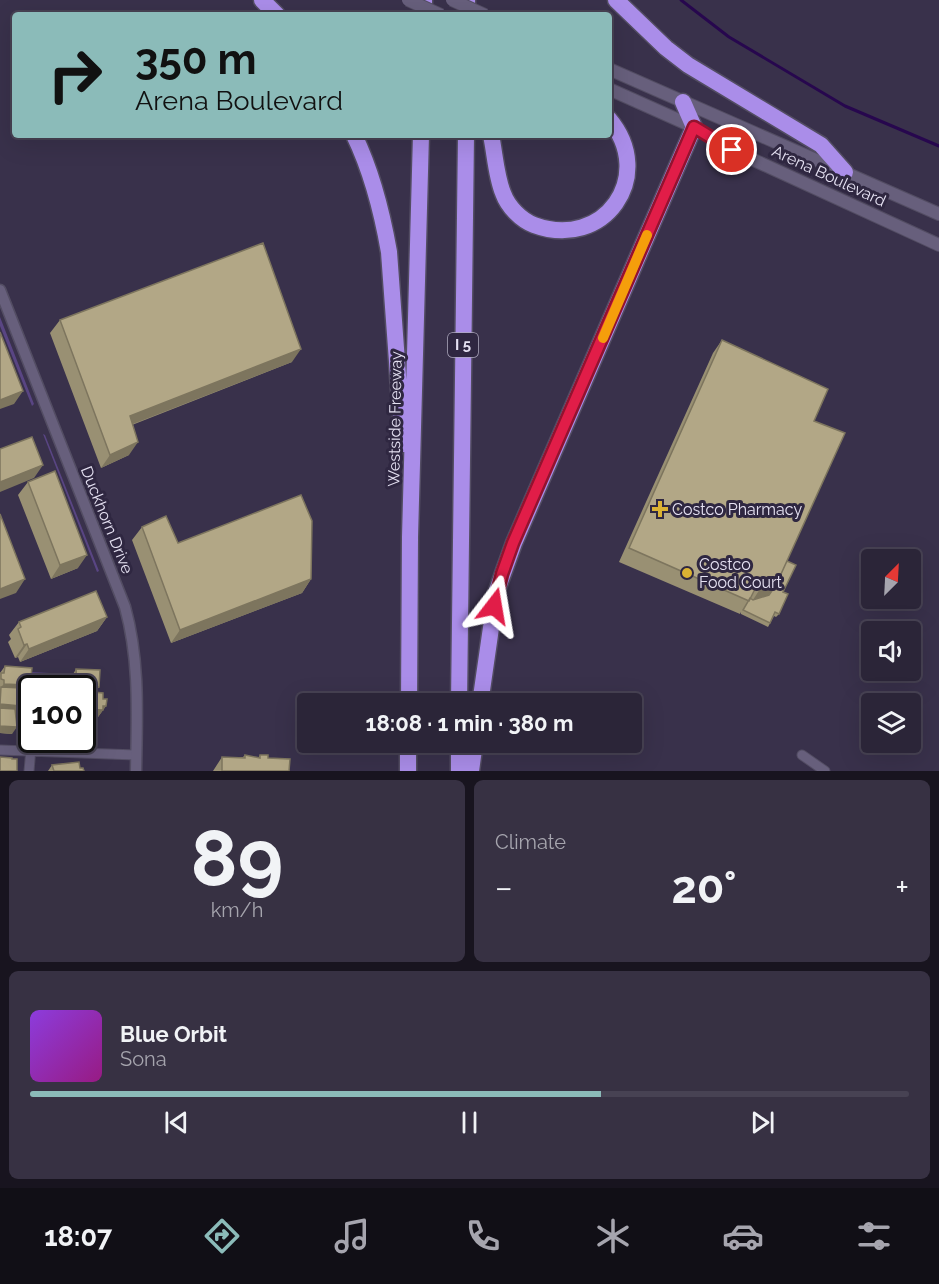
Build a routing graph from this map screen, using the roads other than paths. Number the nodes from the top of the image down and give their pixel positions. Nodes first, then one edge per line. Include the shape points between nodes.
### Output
1 (262, 0) edge
2 (408, 0) edge
3 (452, 0) edge
4 (616, 0) edge
5 (274, 12) edge
6 (434, 12) edge
7 (478, 12) edge
8 (612, 70) edge
9 (612, 90) edge
10 (683, 102) junction
11 (612, 124) edge
12 (694, 127) junction
13 (355, 138) edge
14 (421, 138) edge
15 (465, 138) edge
16 (492, 138) edge
17 (845, 172) junction
18 (939, 214) edge
19 (939, 245) edge
20 (0, 290) edge
21 (410, 537) junction
22 (409, 693) edge
23 (459, 693) edge
24 (482, 693) edge
25 (0, 750) edge
26 (18, 751) edge
27 (30, 753) edge
28 (65, 753) edge
29 (408, 753) edge
30 (459, 753) edge
31 (473, 753) edge
32 (136, 755) junction
33 (802, 755) dead end
34 (29, 771) edge
35 (136, 771) edge
36 (408, 771) edge
37 (459, 771) edge
38 (471, 771) edge
39 (825, 771) edge

1 - 5 highway
2 - 6 main road, bridge
3 - 7 main road, bridge
4 - 17 highway via 688,65 821,146
8 - 10 main road, Arena Boulevard
9 - 12 main road, Arena Boulevard
10 - 12 highway
10 - 17 main road, Arena Boulevard
11 - 16 highway via 628,159 623,192 603,217 570,230 548,230 519,217 503,195
12 - 19 main road, Arena Boulevard via 732,150
12 - 24 highway via 513,543 496,593
13 - 21 highway via 371,176 389,252
14 - 21 highway, Westside Freeway
15 - 23 highway, I 5
17 - 18 main road, Arena Boulevard
20 - 32 street, Duckhorn Drive via 125,607 135,654
21 - 22 highway, Westside Freeway
25 - 26 street
27 - 34 street
28 - 32 street
29 - 36 highway
30 - 37 highway
31 - 38 highway
32 - 35 street, Duckhorn Drive
33 - 39 street

